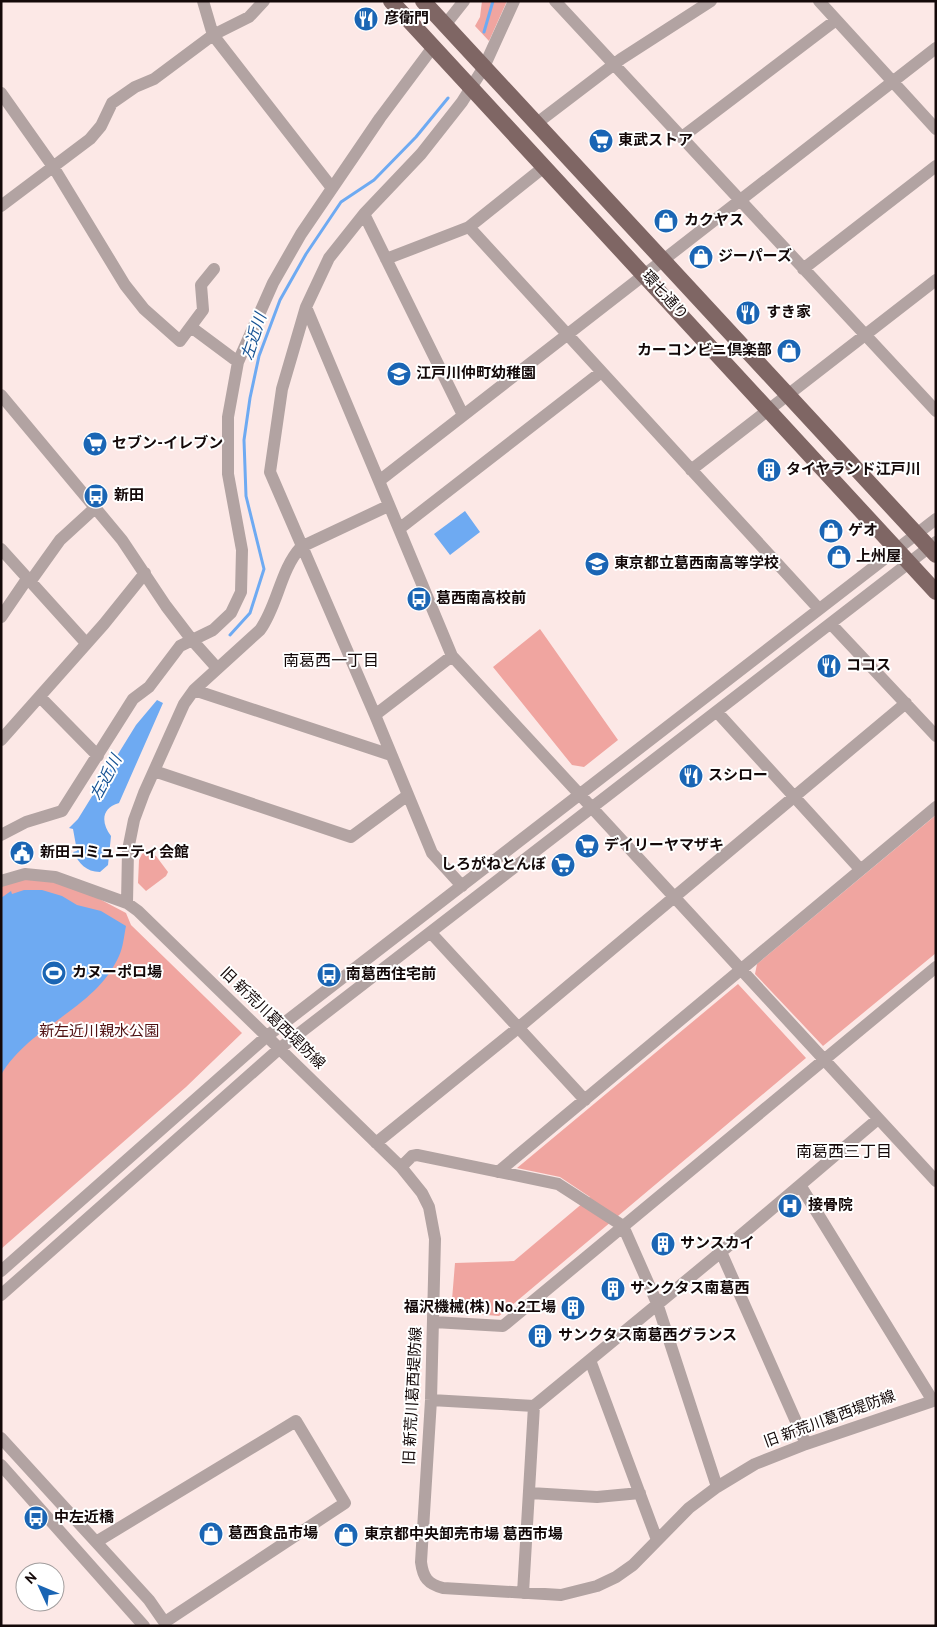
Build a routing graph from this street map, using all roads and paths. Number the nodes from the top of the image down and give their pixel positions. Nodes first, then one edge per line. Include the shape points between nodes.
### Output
1 (203, 1) edge
2 (264, 1) edge
3 (391, 1) edge
4 (423, 1) edge
5 (464, 1) edge
6 (514, 1) edge
7 (555, 1) edge
8 (711, 1) edge
9 (818, 1) edge
10 (836, 20) junction
11 (445, 25) junction
12 (213, 35) junction
13 (433, 47) junction
14 (936, 48) edge
15 (614, 64) junction
16 (484, 67) junction
17 (892, 81) junction
18 (472, 88) junction
19 (1, 93) edge
20 (537, 123) junction
21 (936, 129) edge
22 (682, 137) junction
23 (936, 166) edge
24 (544, 167) junction
25 (54, 168) junction
26 (332, 188) junction
27 (739, 200) junction
28 (1, 206) edge
29 (364, 214) junction
30 (469, 227) junction
31 (386, 259) junction
32 (663, 259) junction
33 (214, 269) dead end
34 (803, 269) junction
35 (644, 274) junction
36 (936, 280) edge
37 (306, 306) junction
38 (190, 327) junction
39 (568, 334) junction
40 (864, 335) junction
41 (238, 362) junction
42 (600, 373) junction
43 (936, 391) edge
44 (788, 394) junction
45 (925, 399) junction
46 (3, 401) edge
47 (767, 410) junction
48 (936, 411) edge
49 (463, 415) junction
50 (691, 470) junction
51 (378, 481) junction
52 (388, 506) junction
53 (96, 507) junction
54 (936, 519) edge
55 (399, 529) junction
56 (916, 534) junction
57 (302, 547) junction
58 (933, 548) edge
59 (1, 549) edge
60 (896, 550) junction
61 (908, 562) junction
62 (145, 573) junction
63 (29, 580) junction
64 (936, 592) edge
65 (819, 609) junction
66 (1, 617) edge
67 (831, 624) junction
68 (192, 640) junction
69 (86, 644) junction
70 (452, 656) junction
71 (217, 668) junction
72 (194, 690) junction
73 (40, 697) junction
74 (906, 703) junction
75 (717, 712) junction
76 (375, 715) junction
77 (936, 736) edge
78 (1, 740) edge
79 (391, 755) junction
80 (98, 756) junction
81 (154, 770) junction
82 (408, 795) junction
83 (579, 795) junction
84 (794, 796) junction
85 (936, 807) edge
86 (593, 809) junction
87 (1, 835) edge
88 (860, 869) junction
89 (1, 881) edge
90 (462, 886) junction
91 (673, 897) junction
92 (127, 903) junction
93 (431, 933) junction
94 (936, 967) edge
95 (742, 970) junction
96 (518, 1028) junction
97 (266, 1037) junction
98 (279, 1049) junction
99 (824, 1060) junction
100 (585, 1100) junction
101 (878, 1118) junction
102 (376, 1143) junction
103 (401, 1167) junction
104 (498, 1172) junction
105 (936, 1181) edge
106 (800, 1185) junction
107 (623, 1226) junction
108 (721, 1252) junction
109 (1, 1271) edge
110 (1, 1294) edge
111 (657, 1303) junction
112 (434, 1322) junction
113 (590, 1360) junction
114 (431, 1400) junction
115 (934, 1401) edge
116 (534, 1406) junction
117 (1, 1438) edge
118 (806, 1444) junction
119 (1, 1465) edge
120 (717, 1486) junction
121 (530, 1493) junction
122 (640, 1493) junction
123 (658, 1540) junction
124 (96, 1542) junction
125 (523, 1593) junction
126 (166, 1624) edge
127 (144, 1626) edge

1 - 12 street
2 - 12 street via 249,16
3 - 13 main road, 環七通り
4 - 11 main road, 環七通り
5 - 11 street
6 - 16 street
7 - 15 street
8 - 15 street
9 - 10 street
10 - 17 street
10 - 22 street
11 - 16 main road, 環七通り
12 - 25 street via 154,79 135,86 112,103 101,126 90,139
12 - 26 street
13 - 18 main road, 環七通り
13 - 26 street
14 - 17 street
15 - 20 street
15 - 22 street
16 - 18 street
16 - 20 main road, 環七通り
17 - 21 street
17 - 27 street
18 - 24 main road, 環七通り
18 - 29 street via 421,154
19 - 25 street
20 - 32 main road, 環七通り
22 - 27 street
23 - 34 street
24 - 30 street
24 - 35 main road, 環七通り
25 - 28 street
25 - 38 street via 125,285 144,309 180,341
26 - 41 street via 273,283
27 - 32 street
27 - 34 street
29 - 31 street
29 - 37 street via 329,258
30 - 31 street
30 - 39 street
31 - 49 street
32 - 35 street
32 - 44 main road, 環七通り
33 - 38 street via 201,285 203,310
34 - 40 street
35 - 39 street
35 - 47 main road, 環七通り
36 - 40 street
37 - 51 street
37 - 57 street via 282,389 270,472
38 - 41 street
39 - 42 street
39 - 49 street
40 - 44 street
40 - 45 street
41 - 68 street via 228,417 228,474 242,550 241,592 231,613 213,630
42 - 50 street
42 - 55 street
43 - 45 street
44 - 47 street
44 - 56 main road, 環七通り
45 - 48 street
46 - 53 street
47 - 50 street
47 - 60 main road, 環七通り
49 - 51 street
50 - 65 street
51 - 52 street
52 - 55 street
52 - 57 street
53 - 62 street
53 - 63 street via 60,540
54 - 56 street
55 - 70 street
56 - 58 main road, 環七通り
56 - 60 street
57 - 71 street via 292,557 260,630
57 - 76 street
58 - 61 street
59 - 63 street
60 - 61 main road, 環七通り
60 - 65 street
61 - 64 main road, 環七通り
61 - 67 street
62 - 68 street
62 - 69 street
63 - 66 street
63 - 69 street
65 - 83 street
67 - 74 street
67 - 75 street
68 - 71 street
68 - 80 street via 180,646 149,688 133,700
69 - 73 street
70 - 76 street
70 - 83 street
71 - 72 street
72 - 79 street
72 - 81 street via 184,704
73 - 78 street
73 - 80 street
74 - 77 street
74 - 84 street
75 - 84 street
75 - 86 street
76 - 79 street
79 - 82 street
80 - 87 street via 62,811 26,822
81 - 82 street via 351,837
81 - 92 street via 134,820 128,850
82 - 90 street via 432,852
83 - 86 street
83 - 90 street
84 - 88 street
84 - 91 street
85 - 88 street
86 - 91 street
86 - 93 street
88 - 95 street
89 - 92 street, 旧 新荒川葛西堤防線 via 24,874 40,875
90 - 97 street
91 - 95 street
91 - 96 street
92 - 97 street, 旧 新荒川葛西堤防線
93 - 96 street
93 - 98 street
94 - 99 street
95 - 99 street
95 - 100 street
96 - 100 street
96 - 102 street
97 - 98 street, 旧 新荒川葛西堤防線
97 - 109 street
98 - 102 street, 旧 新荒川葛西堤防線
98 - 110 street
99 - 101 street
99 - 107 street
100 - 104 street
101 - 105 street
101 - 106 street
102 - 103 street, 旧 新荒川葛西堤防線
103 - 104 street via 417,1155
103 - 112 street, 旧 新荒川葛西堤防線 via 422,1193 432,1220 435,1239
104 - 107 street via 558,1184
106 - 108 street
106 - 115 street
107 - 111 street
107 - 112 street via 503,1326
108 - 111 street
108 - 118 street
111 - 113 street
111 - 120 street
112 - 114 street, 旧 新荒川葛西堤防線
113 - 116 street
113 - 122 street
114 - 116 street
114 - 125 street, 旧 新荒川葛西堤防線 via 422,1573 433,1585 443,1588
115 - 118 street, 旧 新荒川葛西堤防線
116 - 121 street
117 - 124 street
118 - 120 street, 旧 新荒川葛西堤防線 via 755,1464
119 - 127 street
120 - 123 street, 旧 新荒川葛西堤防線
121 - 122 street via 597,1497
121 - 125 street
122 - 123 street
123 - 125 street, 旧 新荒川葛西堤防線 via 632,1565 597,1586 561,1595
124 - 126 street via 149,1600
124 - 126 street via 296,1421 345,1503

